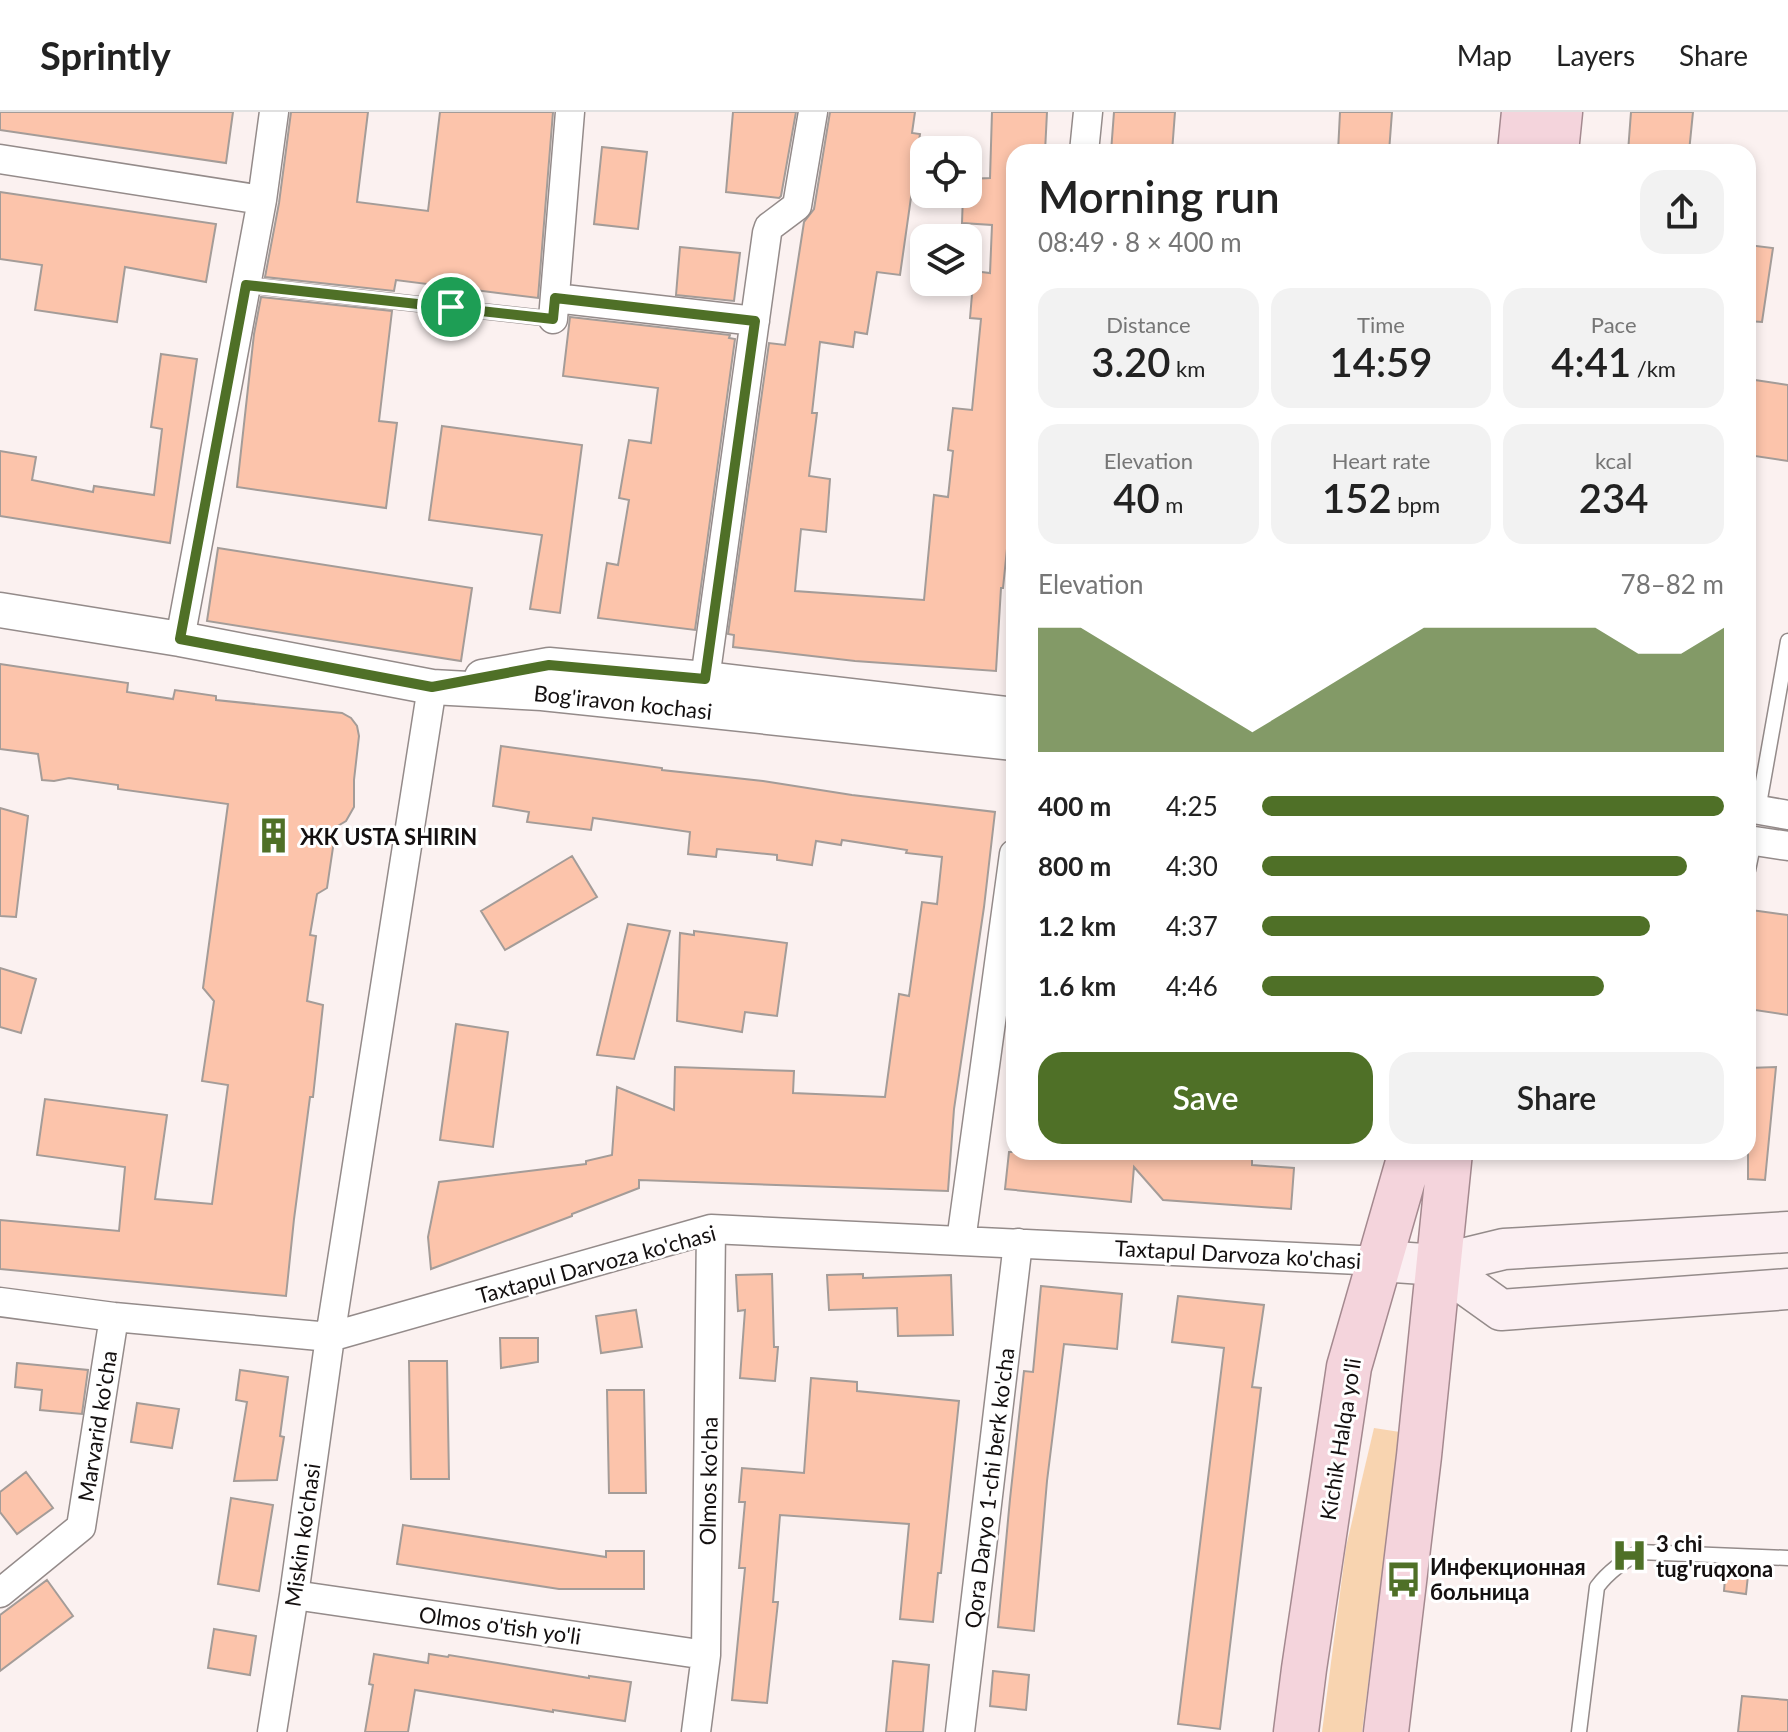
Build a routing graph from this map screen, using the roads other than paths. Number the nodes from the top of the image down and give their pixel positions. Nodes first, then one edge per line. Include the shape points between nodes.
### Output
1 (274, 112) edge
2 (570, 112) edge
3 (813, 112) edge
4 (1088, 112) edge
5 (1524, 112) edge
6 (1560, 112) edge
7 (1085, 144) edge
8 (1521, 144) edge
9 (1557, 144) edge
10 (0, 159) edge
11 (262, 200) junction
12 (246, 285) junction
13 (554, 308) junction
14 (755, 321) junction
15 (0, 610) edge
16 (180, 639) junction
17 (1788, 641) edge
18 (705, 679) junction
19 (432, 687) junction
20 (1006, 714) edge
21 (1006, 742) edge
22 (1756, 795) edge
23 (1756, 810) edge
24 (1788, 815) edge
25 (1756, 841) edge
26 (1788, 846) edge
27 (1006, 912) edge
28 (1409, 1160) edge
29 (1449, 1160) edge
30 (711, 1229) junction
31 (1788, 1232) edge
32 (961, 1241) junction
33 (1018, 1243) junction
34 (1380, 1261) junction
35 (1438, 1265) junction
36 (1788, 1289) edge
37 (0, 1302) edge
38 (114, 1317) junction
39 (330, 1337) junction
40 (1788, 1558) edge
41 (0, 1593) edge
42 (294, 1595) junction
43 (706, 1655) junction
44 (272, 1732) edge
45 (696, 1732) edge
46 (960, 1732) edge
47 (1296, 1732) edge
48 (1386, 1732) edge
49 (1579, 1732) edge

1 - 11 street
2 - 13 street
3 - 14 street via 797,206 767,233
4 - 7 street
5 - 8 highway
6 - 9 highway
10 - 11 street
11 - 12 street
12 - 13 lane
12 - 16 street
13 - 14 street
14 - 18 street
15 - 16 street
16 - 19 street
17 - 22 lane
18 - 19 street, Bog'iravon kochasi via 549,665
18 - 20 street, Bog'iravon kochasi
19 - 21 street, Bog'iravon kochasi via 542,693
19 - 39 street, Miskin ko'chasi
23 - 24 street
25 - 26 street
27 - 32 street
28 - 34 highway, Kichik Halqa yo'li
29 - 35 highway
30 - 32 street, Taxtapul Darvoza ko'chasi
30 - 39 street, Taxtapul Darvoza ko'chasi
30 - 43 street, Olmos ko'cha
31 - 35 main road, Taxtapul Darvoza ko'chasi via 1504,1249
32 - 33 street, Taxtapul Darvoza ko'chasi
33 - 34 street, Taxtapul Darvoza ko'chasi
33 - 46 street, Qora Daryo 1-chi berk ko'cha
34 - 35 main road, Taxtapul Darvoza ko'chasi
34 - 47 highway, Kichik Halqa yo'li via 1349,1367
35 - 36 main road via 1501,1310
35 - 48 highway
37 - 38 street, Taxtapul Darvoza ko'chasi
38 - 39 street, Taxtapul Darvoza ko'chasi
38 - 41 street, Marvarid ko'cha via 81,1527
39 - 42 street, Miskin ko'chasi
40 - 49 lane via 1639,1552 1619,1564 1597,1587
42 - 43 street, Olmos o'tish yo'li
42 - 44 street, Miskin ko'chasi
43 - 45 street, Olmos ko'cha

